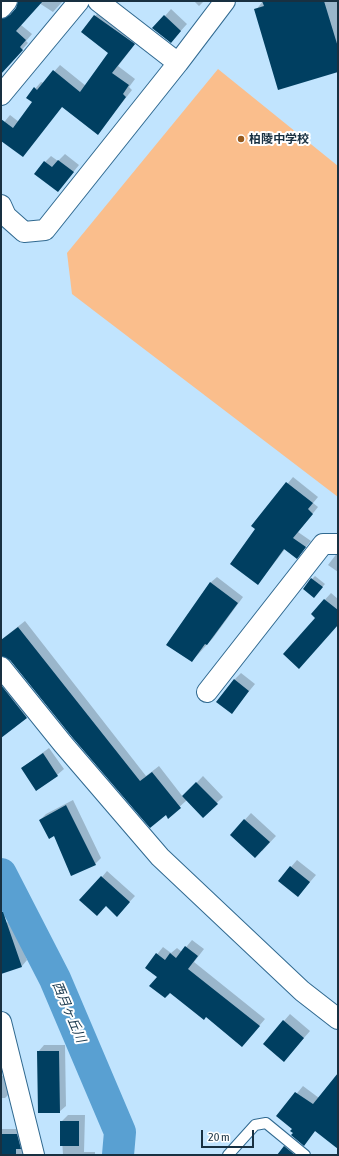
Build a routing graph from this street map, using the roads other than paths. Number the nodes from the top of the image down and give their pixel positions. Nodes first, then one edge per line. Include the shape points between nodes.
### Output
1 (6, 1) edge
2 (79, 1) edge
3 (98, 1) edge
4 (225, 1) edge
5 (1, 8) edge
6 (178, 63) junction
7 (1, 95) edge
8 (1, 205) edge
9 (338, 544) edge
10 (1, 667) edge
11 (207, 692) dead end
12 (338, 1019) edge
13 (1, 1022) edge
14 (6, 1054) edge
15 (34, 1155) edge
16 (228, 1155) edge
17 (305, 1155) edge

1 - 5 street
2 - 7 street
3 - 6 street
4 - 6 street
6 - 8 street via 45,230 24,232 6,216
9 - 11 street via 323,544
10 - 12 street via 62,744 160,857 302,991
13 - 14 street
14 - 15 street
16 - 17 lane via 255,1125 266,1123

